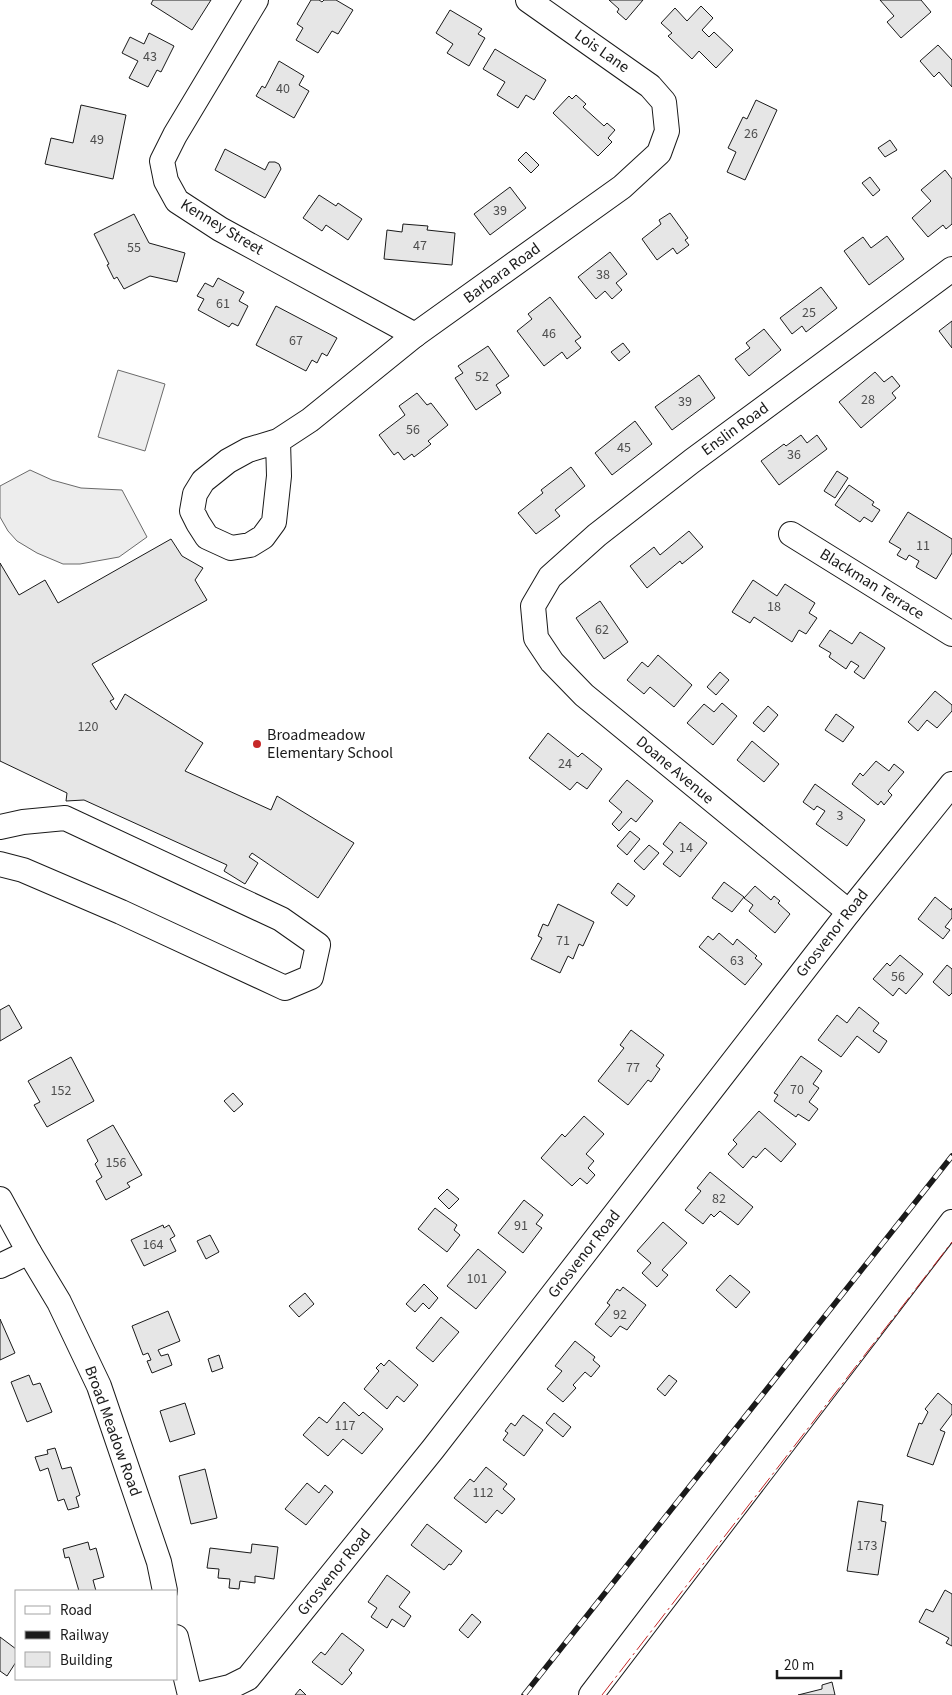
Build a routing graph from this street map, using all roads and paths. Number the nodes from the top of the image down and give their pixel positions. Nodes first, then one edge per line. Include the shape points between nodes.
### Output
1 (256, 0) edge
2 (528, 0) edge
3 (665, 111) joint
4 (952, 268) edge
5 (415, 335) junction
6 (278, 441) junction
7 (791, 534) dead end
8 (534, 606) joint
9 (952, 634) edge
10 (952, 784) edge
11 (0, 827) edge
12 (0, 864) edge
13 (849, 912) junction
14 (0, 1199) edge
15 (952, 1222) edge
16 (29, 1252) junction
17 (0, 1266) edge
18 (165, 1590) edge
19 (178, 1644) edge
20 (190, 1695) edge
21 (196, 1695) edge
22 (591, 1695) edge

1 - 5 street, Kenney Street via 162,161 166,181 177,200 220,229
2 - 3 street, Lois Lane via 650,86 664,102
3 - 5 street, Barbara Road via 667,131 659,153 622,187
4 - 8 street, Enslin Road via 597,535 550,577
5 - 6 street, Barbara Road via 310,420
6 - 6 street, Barbara Road via 279,476 274,522 263,537 250,545 231,548 207,537 192,511 195,494 203,481 248,450
7 - 9 street, Blackman Terrace
8 - 13 street, Doane Avenue via 536,638 552,662 584,695
10 - 13 street, Grosvenor Road
11 - 12 street via 65,818 280,919 318,945 310,977 285,988 121,912 23,870
13 - 21 street, Grosvenor Road via 439,1441 248,1678 230,1687
14 - 16 street, Broad Meadow Road
15 - 22 street
16 - 17 street
16 - 18 street, Broad Meadow Road via 60,1302 99,1386 159,1562
19 - 20 street

